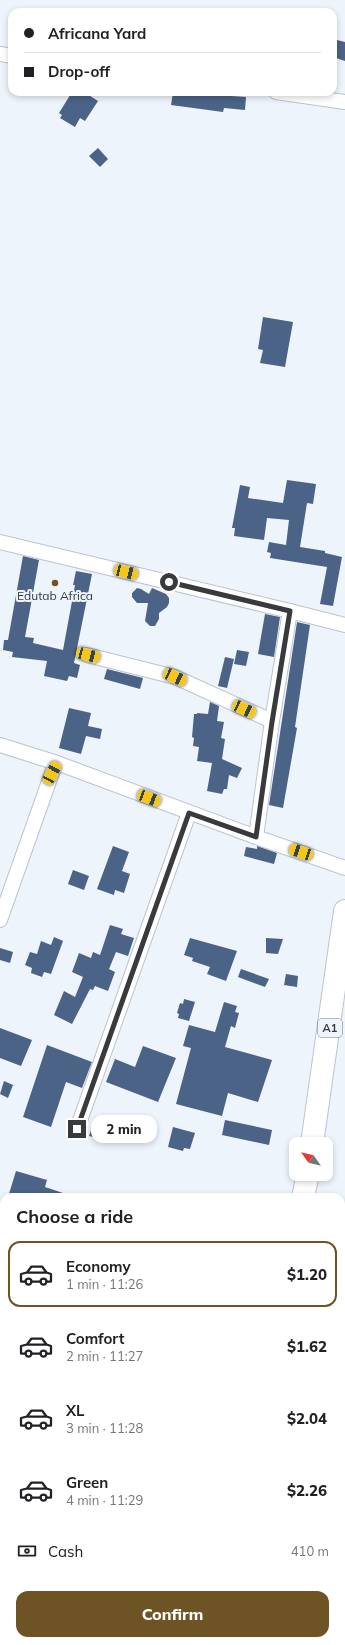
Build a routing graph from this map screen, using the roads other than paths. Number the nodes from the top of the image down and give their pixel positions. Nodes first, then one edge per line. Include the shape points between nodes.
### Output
1 (304, 96) edge
2 (345, 102) edge
3 (0, 542) edge
4 (290, 611) junction
5 (345, 625) edge
6 (88, 655) dead end
7 (272, 722) junction
8 (0, 745) edge
9 (57, 764) junction
10 (189, 813) junction
11 (256, 837) junction
12 (345, 868) edge
13 (345, 911) edge
14 (0, 920) edge
15 (77, 1129) dead end
16 (313, 1137) edge
17 (306, 1181) edge
18 (304, 1193) edge

1 - 2 street
3 - 4 street
4 - 5 street
4 - 7 street
6 - 7 street via 175,677
7 - 11 street
8 - 9 street
9 - 10 street
9 - 14 street
10 - 11 street
10 - 15 street
11 - 12 street
13 - 16 highway, A1
17 - 18 highway

